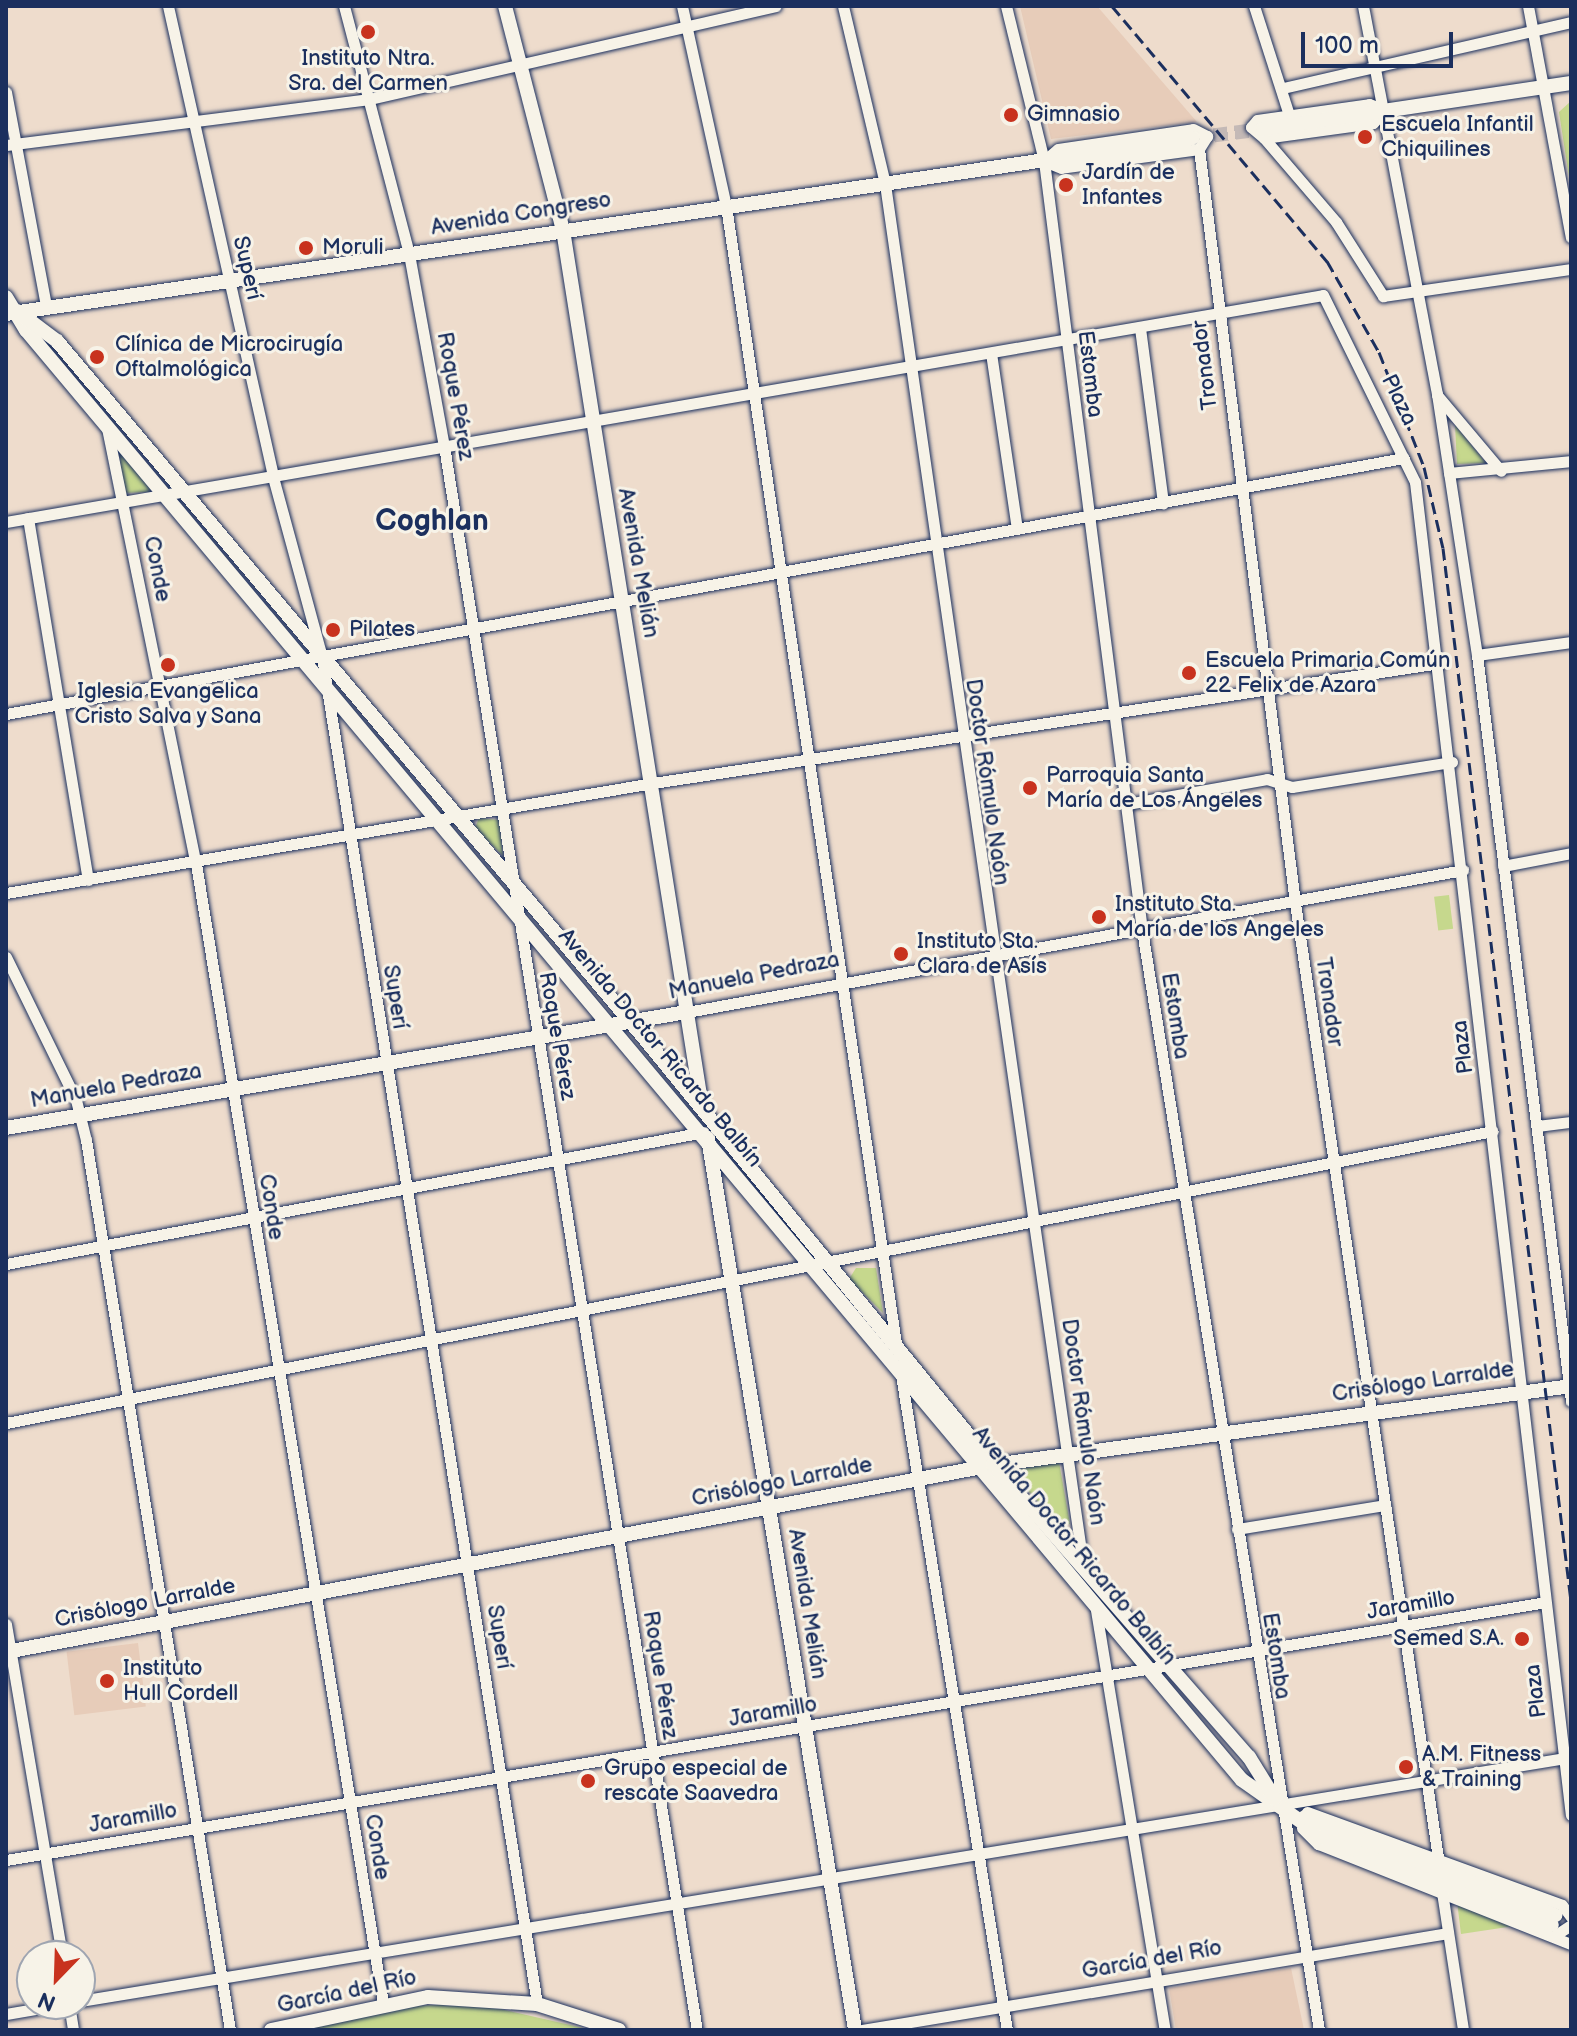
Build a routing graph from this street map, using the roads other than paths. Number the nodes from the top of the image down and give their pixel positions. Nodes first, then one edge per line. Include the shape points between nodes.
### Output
1 (168, 6) edge
2 (344, 6) edge
3 (505, 6) edge
4 (682, 6) edge
5 (775, 6) edge
6 (843, 6) edge
7 (1006, 6) edge
8 (1254, 6) edge
9 (1363, 6) edge
10 (1528, 6) edge
11 (1571, 22) edge
12 (687, 27) junction
13 (1534, 32) junction
14 (1376, 64) junction
15 (520, 66) junction
16 (1571, 83) edge
17 (1545, 87) junction
18 (1283, 88) junction
19 (6, 92) edge
20 (370, 99) junction
21 (1385, 110) junction
22 (1289, 115) junction
23 (194, 122) junction
24 (1263, 133) junction
25 (12, 144) edge
26 (1196, 144) joint
27 (1044, 161) junction
28 (885, 184) junction
29 (726, 206) junction
30 (563, 230) junction
31 (1571, 237) edge
32 (409, 254) junction
33 (1571, 269) edge
34 (229, 278) junction
35 (1416, 293) junction
36 (6, 297) edge
37 (46, 305) junction
38 (11, 312) edge
39 (1219, 314) junction
40 (42, 326) junction
41 (1140, 328) junction
42 (1065, 340) junction
43 (991, 353) junction
44 (907, 367) junction
45 (755, 394) junction
46 (1437, 394) junction
47 (105, 420) junction
48 (592, 422) junction
49 (444, 446) junction
50 (1404, 458) junction
51 (1571, 461) edge
52 (1501, 471) junction
53 (1449, 473) junction
54 (273, 477) junction
55 (1240, 490) junction
56 (184, 492) junction
57 (168, 495) junction
58 (121, 502) junction
59 (1163, 503) junction
60 (1089, 517) junction
61 (28, 518) junction
62 (6, 522) edge
63 (1017, 529) junction
64 (933, 544) junction
65 (781, 572) junction
66 (623, 600) junction
67 (474, 629) junction
68 (1571, 642) edge
69 (1477, 655) junction
70 (314, 658) junction
71 (1440, 663) junction
72 (325, 680) junction
73 (159, 685) junction
74 (1266, 689) junction
75 (57, 706) junction
76 (6, 714) edge
77 (1114, 715) junction
78 (960, 738) junction
79 (808, 761) junction
80 (1452, 762) junction
81 (1279, 782) junction
82 (653, 783) junction
83 (1127, 804) junction
84 (502, 809) junction
85 (457, 818) junction
86 (439, 819) junction
87 (349, 836) junction
88 (1571, 853) edge
89 (196, 864) junction
90 (1503, 866) junction
91 (1463, 870) junction
92 (88, 880) junction
93 (513, 884) junction
94 (6, 893) edge
95 (1295, 903) junction
96 (515, 909) junction
97 (1142, 930) junction
98 (6, 957) edge
99 (991, 958) junction
100 (840, 981) junction
101 (687, 1012) junction
102 (631, 1023) junction
103 (613, 1025) junction
104 (537, 1037) junction
105 (386, 1063) junction
106 (232, 1089) junction
107 (702, 1109) junction
108 (79, 1115) junction
109 (1571, 1122) edge
110 (1537, 1126) junction
111 (6, 1128) edge
112 (1493, 1131) junction
113 (706, 1134) junction
114 (558, 1162) junction
115 (1331, 1165) junction
116 (406, 1193) junction
117 (1183, 1195) junction
118 (253, 1221) junction
119 (1033, 1223) junction
120 (104, 1243) junction
121 (880, 1255) junction
122 (6, 1264) edge
123 (821, 1266) junction
124 (733, 1283) junction
125 (580, 1312) junction
126 (431, 1343) junction
127 (896, 1347) junction
128 (280, 1373) junction
129 (901, 1373) junction
130 (1570, 1386) edge
131 (1521, 1391) junction
132 (128, 1399) junction
133 (1571, 1401) edge
134 (1372, 1411) junction
135 (6, 1423) edge
136 (1219, 1432) junction
137 (1069, 1453) junction
138 (985, 1467) junction
139 (919, 1478) junction
140 (1385, 1505) junction
141 (769, 1508) junction
142 (1237, 1529) junction
143 (616, 1536) junction
144 (1083, 1565) junction
145 (467, 1566) junction
146 (316, 1593) junction
147 (1546, 1602) junction
148 (1095, 1604) junction
149 (165, 1622) junction
150 (6, 1624) edge
151 (1403, 1626) junction
152 (9, 1652) edge
153 (1254, 1655) junction
154 (1175, 1669) junction
155 (1154, 1672) junction
156 (1107, 1678) junction
157 (955, 1702) junction
158 (804, 1726) junction
159 (652, 1753) junction
160 (1565, 1758) junction
161 (501, 1776) junction
162 (1426, 1779) junction
163 (350, 1803) junction
164 (1279, 1805) junction
165 (1571, 1815) edge
166 (198, 1828) junction
167 (1132, 1830) junction
168 (45, 1854) junction
169 (979, 1855) junction
170 (1438, 1858) junction
171 (6, 1860) edge
172 (829, 1879) junction
173 (1442, 1892) junction
174 (678, 1903) junction
175 (1559, 1917) edge
176 (1571, 1917) edge
177 (1571, 1925) edge
178 (524, 1927) junction
179 (1448, 1933) junction
180 (59, 1940) edge
181 (1571, 1944) edge
182 (373, 1953) junction
183 (1308, 1955) junction
184 (223, 1976) junction
185 (1157, 1981) junction
186 (96, 1998) edge
187 (383, 2003) junction
188 (537, 2004) junction
189 (1004, 2008) junction
190 (230, 2030) edge
191 (271, 2030) edge
192 (619, 2030) edge
193 (697, 2030) edge
194 (855, 2030) edge
195 (862, 2030) edge
196 (1007, 2030) edge
197 (1165, 2030) edge
198 (1319, 2030) edge
199 (1463, 2030) edge

1 - 23 street, Superí
2 - 20 street, Roque Pérez
3 - 15 main road, Avenida Melián
4 - 12 street
5 - 12 street
6 - 28 street, Doctor Rómulo Naón
7 - 27 street, Estomba
8 - 18 street
9 - 14 street, Plaza
10 - 13 street
11 - 13 street
12 - 15 street
12 - 29 street
13 - 14 street
13 - 17 street
14 - 18 street
14 - 21 street, Plaza
15 - 20 street
15 - 30 main road, Avenida Melián
16 - 17 main road
17 - 21 main road
17 - 31 street
18 - 22 street
19 - 25 street
20 - 23 street
20 - 32 street, Roque Pérez
21 - 22 street via 1369,104
21 - 24 main road
21 - 35 street, Plaza
22 - 24 street via 1252,123
23 - 25 street
23 - 34 street, Superí
24 - 35 street via 1336,222 1378,292
25 - 37 street
26 - 27 main road, Avenida Congreso
26 - 39 street, Tronador
27 - 28 main road, Avenida Congreso
27 - 42 street, Estomba
28 - 29 main road, Avenida Congreso
28 - 44 street, Doctor Rómulo Naón
29 - 30 main road, Avenida Congreso
29 - 45 street
30 - 32 main road, Avenida Congreso
30 - 48 main road, Avenida Melián
32 - 34 main road, Avenida Congreso
32 - 49 street, Roque Pérez
33 - 35 street
34 - 37 main road, Avenida Congreso
34 - 54 street, Superí
35 - 46 street, Plaza
36 - 38 main road, Avenida Doctor Ricardo Balbín
37 - 38 main road, Avenida Congreso
37 - 40 main road
38 - 40 main road, Avenida Doctor Ricardo Balbín
38 - 47 main road, Avenida Doctor Ricardo Balbín
39 - 41 street
39 - 50 street, Plaza via 1323,295
39 - 55 street, Tronador
40 - 56 main road, Avenida Doctor Ricardo Balbín
41 - 42 street
41 - 59 street
42 - 43 street
42 - 60 street, Estomba
43 - 44 street
43 - 63 street
44 - 45 street
44 - 64 street, Doctor Rómulo Naón
45 - 48 street
45 - 65 street
46 - 52 street
46 - 53 street, Plaza
47 - 57 main road, Avenida Doctor Ricardo Balbín
47 - 58 street, Conde
48 - 49 street
48 - 66 main road, Avenida Melián
49 - 54 street
49 - 67 street, Roque Pérez
50 - 55 street
50 - 71 street, Plaza via 1415,482
51 - 52 street
52 - 53 street
53 - 69 street, Plaza
54 - 56 street
54 - 70 street, Superí
55 - 59 street
55 - 74 street, Tronador
56 - 57 street
56 - 70 main road, Avenida Doctor Ricardo Balbín
57 - 58 street
57 - 70 main road, Avenida Doctor Ricardo Balbín
58 - 61 street
58 - 73 street, Conde
59 - 60 street
60 - 63 street
60 - 77 street, Estomba
61 - 62 street
61 - 75 street
63 - 64 street
64 - 65 street
64 - 78 street, Doctor Rómulo Naón
65 - 66 street
65 - 79 street
66 - 67 street
66 - 82 main road, Avenida Melián
67 - 70 street
67 - 84 street, Roque Pérez
68 - 69 street
69 - 90 street, Plaza
70 - 72 main road, Avenida Doctor Ricardo Balbín
70 - 73 street
70 - 85 main road, Avenida Doctor Ricardo Balbín
71 - 74 street
71 - 80 street, Plaza
72 - 86 main road, Avenida Doctor Ricardo Balbín
72 - 87 street, Superí
73 - 75 street
73 - 89 street, Conde
74 - 77 street
74 - 81 street, Tronador
75 - 76 street
75 - 92 street
77 - 78 street
77 - 83 street, Estomba
78 - 79 street
78 - 99 street, Doctor Rómulo Naón
79 - 82 street
79 - 100 street
80 - 81 street via 1292,787
80 - 91 street, Plaza
81 - 83 street
81 - 95 street, Tronador
82 - 84 street
82 - 101 main road, Avenida Melián
83 - 97 street, Estomba
84 - 85 street
84 - 93 street, Roque Pérez
85 - 86 street
85 - 93 main road, Avenida Doctor Ricardo Balbín
86 - 87 street
86 - 96 main road, Avenida Doctor Ricardo Balbín
87 - 89 street
87 - 105 street, Superí
88 - 90 street
89 - 92 street
89 - 106 street, Conde
90 - 110 street, Plaza
91 - 95 street, Manuela Pedraza
91 - 112 street, Plaza
92 - 94 street
93 - 96 street, Roque Pérez
93 - 102 main road, Avenida Doctor Ricardo Balbín
95 - 97 street, Manuela Pedraza
95 - 115 street, Tronador
96 - 103 main road, Avenida Doctor Ricardo Balbín
96 - 104 street, Roque Pérez
97 - 99 street, Manuela Pedraza
97 - 117 street, Estomba
98 - 108 street
99 - 100 street, Manuela Pedraza
99 - 119 street, Doctor Rómulo Naón
100 - 101 street, Manuela Pedraza
100 - 121 street
101 - 102 main road, Manuela Pedraza
101 - 107 main road, Avenida Melián
102 - 103 main road, Manuela Pedraza
102 - 107 main road, Avenida Doctor Ricardo Balbín
103 - 104 main road, Manuela Pedraza
103 - 113 main road, Avenida Doctor Ricardo Balbín
104 - 105 main road, Manuela Pedraza
104 - 114 street, Roque Pérez
105 - 106 main road, Manuela Pedraza
105 - 116 street, Superí
106 - 108 main road, Manuela Pedraza
106 - 118 street, Conde
107 - 113 main road, Avenida Melián
107 - 123 main road, Avenida Doctor Ricardo Balbín
108 - 111 main road, Manuela Pedraza
108 - 120 street
109 - 110 street
110 - 130 street, Plaza
112 - 115 street
112 - 131 street, Plaza
113 - 114 street
113 - 123 main road, Avenida Doctor Ricardo Balbín
113 - 124 main road, Avenida Melián
114 - 116 street
114 - 125 street, Roque Pérez
115 - 117 street
115 - 134 street, Tronador
116 - 118 street
116 - 126 street, Superí
117 - 119 street
117 - 136 street, Estomba
118 - 120 street
118 - 128 street, Conde
119 - 121 street
119 - 137 street, Doctor Rómulo Naón
120 - 122 street
120 - 132 street
121 - 123 street
121 - 127 street
123 - 124 street
123 - 127 main road, Avenida Doctor Ricardo Balbín
123 - 129 main road, Avenida Doctor Ricardo Balbín
124 - 125 street
124 - 141 main road, Avenida Melián
125 - 126 street
125 - 143 street, Roque Pérez
126 - 128 street
126 - 145 street, Superí
127 - 138 main road, Avenida Doctor Ricardo Balbín
128 - 132 street
128 - 146 street, Conde
129 - 138 main road, Avenida Doctor Ricardo Balbín
129 - 139 street
130 - 131 main road, Crisólogo Larralde
130 - 133 street, Plaza
131 - 134 main road, Crisólogo Larralde
131 - 147 street, Plaza
132 - 135 street
132 - 149 street
134 - 136 main road, Crisólogo Larralde
134 - 140 street, Tronador
136 - 137 main road, Crisólogo Larralde
136 - 142 street, Estomba
137 - 138 main road, Crisólogo Larralde
137 - 144 street, Doctor Rómulo Naón
138 - 139 main road, Crisólogo Larralde
138 - 144 main road, Avenida Doctor Ricardo Balbín
138 - 148 main road, Avenida Doctor Ricardo Balbín
139 - 141 main road, Crisólogo Larralde
139 - 157 street
140 - 142 street
140 - 151 street, Tronador
141 - 143 main road, Crisólogo Larralde
141 - 158 main road, Avenida Melián
142 - 153 street, Estomba
143 - 145 main road, Crisólogo Larralde
143 - 159 street, Roque Pérez
144 - 154 main road, Avenida Doctor Ricardo Balbín
145 - 146 main road, Crisólogo Larralde
145 - 161 street, Superí
146 - 149 main road, Crisólogo Larralde
146 - 163 street, Conde
147 - 151 street, Jaramillo
147 - 160 street, Plaza
148 - 155 main road, Avenida Doctor Ricardo Balbín
148 - 156 street
149 - 152 main road, Crisólogo Larralde
149 - 166 street
150 - 152 street
151 - 153 street, Jaramillo
151 - 162 street, Tronador
152 - 168 street
153 - 154 street, Jaramillo
153 - 164 street, Estomba
154 - 155 street, Jaramillo
154 - 164 main road, Avenida Doctor Ricardo Balbín via 1249,1757
155 - 156 street, Jaramillo
155 - 164 main road, Avenida Doctor Ricardo Balbín via 1242,1780
156 - 157 street, Jaramillo
156 - 167 street
157 - 158 street, Jaramillo
157 - 169 street
158 - 159 street, Jaramillo
158 - 172 main road, Avenida Melián
159 - 161 street, Jaramillo
159 - 174 street, Roque Pérez
160 - 162 street
160 - 165 street, Plaza
161 - 163 street, Jaramillo
161 - 178 street, Superí
162 - 164 street
162 - 170 street, Tronador
163 - 166 street, Jaramillo
163 - 182 street, Conde
164 - 167 street
164 - 170 street, Avenida Doctor Ricardo Balbín
164 - 173 street, Avenida Doctor Ricardo Balbín via 1318,1844
164 - 175 main road
164 - 183 street, Estomba
166 - 168 street, Jaramillo
166 - 184 street
167 - 169 street
167 - 185 street
168 - 171 street, Jaramillo
168 - 180 street
169 - 172 street
169 - 189 street
170 - 175 street, Avenida Doctor Ricardo Balbín
172 - 174 street
172 - 194 main road, Avenida Melián
173 - 175 street, Avenida Doctor Ricardo Balbín
173 - 179 street
174 - 178 street
174 - 193 street, Roque Pérez
175 - 176 street
175 - 177 street
175 - 181 street, Avenida Doctor Ricardo Balbín
178 - 182 street
178 - 188 street, Superí
179 - 183 street, García del Río
179 - 199 street
182 - 184 street
182 - 187 street, Conde
183 - 185 street, García del Río
183 - 198 street, Estomba
184 - 186 street
184 - 190 street
185 - 189 street, García del Río
185 - 197 street
187 - 188 main road, García del Río via 428,1997
187 - 191 main road, García del Río
188 - 192 main road, García del Río
189 - 195 street, García del Río
189 - 196 street

